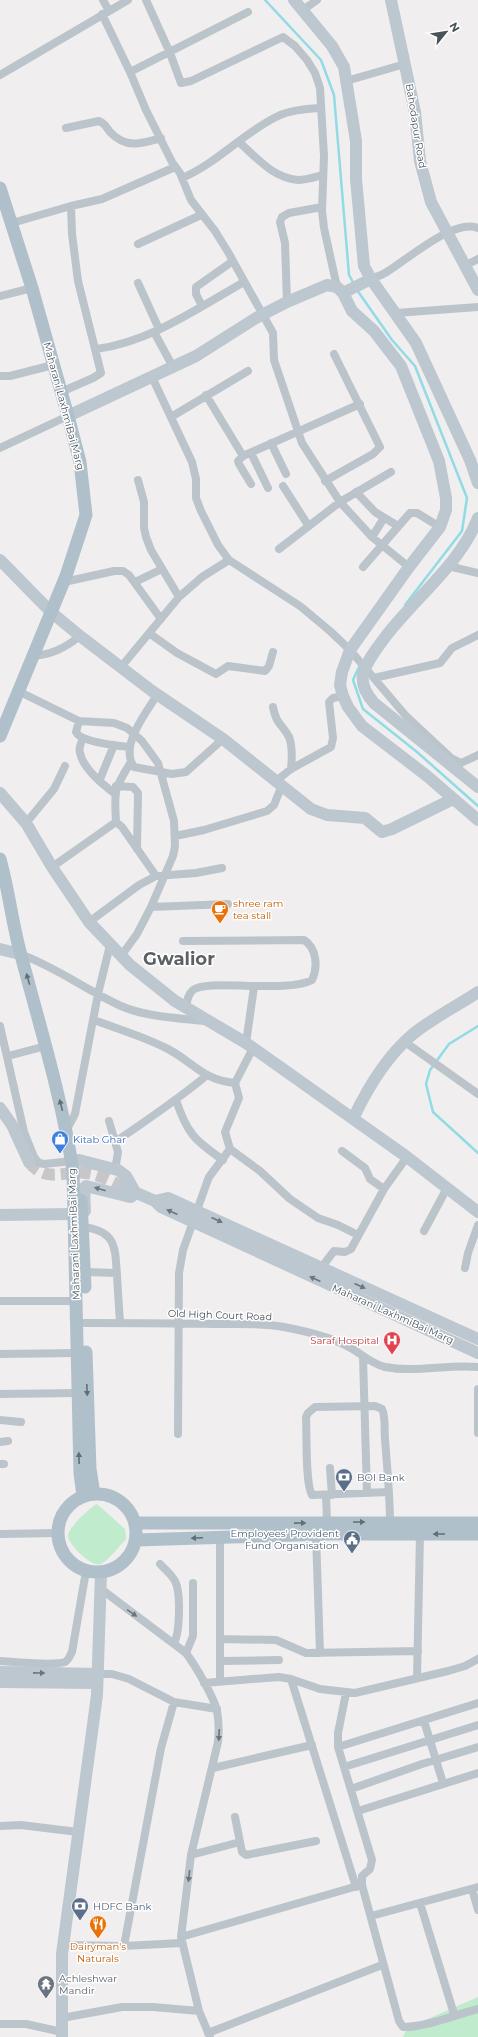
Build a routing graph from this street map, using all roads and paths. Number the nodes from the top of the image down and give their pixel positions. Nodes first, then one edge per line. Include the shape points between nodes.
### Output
1 (102, 0) edge
2 (128, 0) edge
3 (146, 0) edge
4 (294, 0) edge
5 (317, 0) edge
6 (391, 0) edge
7 (302, 10) junction
8 (248, 12) dead end
9 (106, 13) junction
10 (170, 52) junction
11 (405, 64) junction
12 (130, 72) junction
13 (1, 73) edge
14 (346, 81) junction
15 (321, 108) junction
16 (66, 128) dead end
17 (160, 138) junction
18 (239, 142) junction
19 (175, 166) junction
20 (323, 175) junction
21 (182, 178) junction
22 (0, 188) edge
23 (71, 206) junction
24 (322, 207) junction
25 (201, 214) junction
26 (12, 223) junction
27 (478, 228) edge
28 (447, 233) junction
29 (138, 244) dead end
30 (478, 259) edge
31 (233, 261) junction
32 (464, 266) junction
33 (367, 281) junction
34 (244, 282) junction
35 (138, 283) dead end
36 (32, 288) junction
37 (343, 290) junction
38 (478, 290) edge
39 (0, 296) edge
40 (287, 302) junction
41 (202, 306) junction
42 (478, 307) edge
43 (396, 313) junction
44 (263, 314) junction
45 (156, 330) junction
46 (96, 349) junction
47 (334, 354) dead end
48 (53, 365) junction
49 (173, 367) junction
50 (248, 371) dead end
51 (0, 376) edge
52 (152, 377) junction
53 (61, 392) junction
54 (206, 395) junction
55 (360, 404) junction
56 (68, 416) junction
57 (170, 417) junction
58 (296, 431) junction
59 (271, 443) junction
60 (0, 448) edge
61 (251, 453) junction
62 (243, 456) junction
63 (390, 472) dead end
64 (286, 474) dead end
65 (138, 480) dead end
66 (325, 481) junction
67 (478, 481) edge
68 (251, 484) dead end
69 (282, 486) dead end
70 (268, 488) dead end
71 (356, 492) junction
72 (340, 502) junction
73 (384, 518) junction
74 (478, 518) edge
75 (308, 525) junction
76 (398, 526) junction
77 (440, 527) junction
78 (475, 534) edge
79 (372, 537) junction
80 (382, 545) junction
81 (279, 549) dead end
82 (0, 560) edge
83 (229, 560) junction
84 (409, 566) junction
85 (448, 566) junction
86 (363, 567) dead end
87 (162, 569) junction
88 (478, 573) edge
89 (64, 582) junction
90 (135, 582) junction
91 (179, 597) junction
92 (51, 612) junction
93 (161, 618) junction
94 (149, 633) junction
95 (478, 635) edge
96 (80, 636) junction
97 (351, 651) junction
98 (273, 652) dead end
99 (32, 656) junction
100 (121, 667) junction
101 (365, 668) junction
102 (374, 678) junction
103 (18, 691) junction
104 (157, 694) junction
105 (343, 696) junction
106 (273, 707) dead end
107 (79, 721) junction
108 (134, 733) junction
109 (0, 736) edge
110 (83, 738) junction
111 (223, 739) junction
112 (114, 745) junction
113 (130, 747) junction
114 (478, 755) edge
115 (131, 762) junction
116 (65, 766) dead end
117 (291, 769) junction
118 (162, 772) junction
119 (100, 779) junction
120 (279, 783) junction
121 (478, 787) edge
122 (115, 790) junction
123 (0, 793) edge
124 (453, 799) junction
125 (478, 820) edge
126 (26, 822) junction
127 (116, 822) junction
128 (175, 836) junction
129 (137, 849) junction
130 (0, 859) edge
131 (52, 868) junction
132 (222, 868) dead end
133 (165, 874) junction
134 (156, 876) junction
135 (228, 904) dead end
136 (151, 907) junction
137 (89, 922) junction
138 (183, 941) dead end
139 (110, 945) junction
140 (0, 949) edge
141 (20, 954) junction
142 (121, 956) junction
143 (254, 986) junction
144 (478, 992) edge
145 (98, 994) junction
146 (186, 1007) junction
147 (94, 1020) junction
148 (212, 1022) junction
149 (0, 1026) edge
150 (405, 1042) junction
151 (46, 1046) junction
152 (249, 1046) junction
153 (8, 1056) junction
154 (206, 1076) junction
155 (235, 1083) junction
156 (478, 1094) edge
157 (176, 1100) junction
158 (0, 1108) edge
159 (353, 1119) junction
160 (109, 1121) dead end
161 (70, 1125) junction
162 (115, 1142) junction
163 (230, 1149) junction
164 (342, 1151) dead end
165 (407, 1157) junction
166 (223, 1160) junction
167 (75, 1161) junction
168 (29, 1162) tunnel mouth
169 (115, 1170) junction
170 (447, 1188) junction
171 (384, 1189) junction
172 (130, 1190) junction
173 (478, 1212) edge
174 (0, 1215) edge
175 (194, 1216) junction
176 (80, 1220) junction
177 (478, 1225) edge
178 (424, 1231) dead end
179 (358, 1235) junction
180 (321, 1268) junction
181 (465, 1268) dead end
182 (84, 1272) junction
183 (117, 1274) junction
184 (0, 1301) edge
185 (76, 1301) junction
186 (85, 1323) junction
187 (120, 1323) junction
188 (180, 1323) junction
189 (478, 1339) edge
190 (78, 1353) junction
191 (478, 1353) edge
192 (0, 1354) edge
193 (363, 1357) junction
194 (478, 1367) edge
195 (478, 1389) edge
196 (77, 1393) junction
197 (0, 1394) edge
198 (365, 1407) junction
199 (0, 1420) edge
200 (21, 1422) dead end
201 (478, 1433) edge
202 (178, 1434) dead end
203 (330, 1468) dead end
204 (389, 1492) junction
205 (367, 1493) junction
206 (89, 1495) junction
207 (329, 1495) junction
208 (328, 1522) junction
209 (390, 1522) junction
210 (135, 1523) junction
211 (478, 1523) edge
212 (58, 1533) junction
213 (0, 1534) edge
214 (420, 1534) junction
215 (478, 1534) edge
216 (316, 1535) junction
217 (220, 1538) junction
218 (136, 1540) junction
219 (160, 1564) dead end
220 (86, 1571) junction
221 (101, 1573) junction
222 (193, 1583) dead end
223 (101, 1590) junction
224 (220, 1640) junction
225 (174, 1643) junction
226 (418, 1651) junction
227 (186, 1653) junction
228 (320, 1653) junction
229 (478, 1659) edge
230 (280, 1660) dead end
231 (0, 1661) edge
232 (221, 1661) junction
233 (98, 1678) junction
234 (417, 1678) junction
235 (291, 1679) junction
236 (0, 1680) edge
237 (220, 1681) junction
238 (204, 1683) junction
239 (346, 1693) junction
240 (174, 1702) junction
241 (478, 1703) edge
242 (217, 1709) junction
243 (424, 1721) junction
244 (478, 1725) edge
245 (430, 1740) junction
246 (312, 1745) junction
247 (338, 1747) junction
248 (478, 1747) edge
249 (436, 1759) junction
250 (344, 1767) junction
251 (213, 1768) junction
252 (478, 1773) edge
253 (443, 1783) junction
254 (351, 1789) junction
255 (358, 1811) junction
256 (236, 1817) dead end
257 (0, 1826) edge
258 (78, 1832) junction
259 (316, 1841) dead end
260 (240, 1842) junction
261 (191, 1855) junction
262 (359, 1886) junction
263 (475, 1888) edge
264 (420, 1903) junction
265 (478, 1910) edge
266 (371, 1916) junction
267 (181, 1940) junction
268 (63, 1945) junction
269 (124, 1946) junction
270 (382, 1965) junction
271 (478, 2009) edge
272 (199, 2011) junction
273 (454, 2014) junction
274 (62, 2018) junction
275 (0, 2024) edge
276 (62, 2034) edge
277 (209, 2035) edge

1 - 9 street
2 - 9 street
3 - 10 street
4 - 7 street
5 - 7 street
6 - 11 street, Bahodapur Road
7 - 14 street via 332,46 344,67
8 - 10 street
9 - 12 street
9 - 13 street
10 - 12 street
10 - 15 street via 179,80 184,83 283,37 295,46 315,73 320,88
11 - 14 street
11 - 28 street, Bahodapur Road via 415,112 420,161 431,202
12 - 17 street
14 - 33 street via 356,141 356,178
15 - 18 street via 303,109 277,117
15 - 20 street
16 - 17 street via 99,120 123,142 132,145
17 - 19 street
18 - 20 street via 279,175 300,180
18 - 21 street via 197,172
19 - 21 street
19 - 23 street via 102,199
20 - 24 street
21 - 25 street via 191,200
22 - 26 main road, Maharani LaxhmiBai Marg
23 - 26 street
23 - 46 street via 78,281
24 - 37 street via 324,228
24 - 40 street via 288,213 280,222 285,243
25 - 29 street
25 - 31 street via 215,231
26 - 36 main road, Maharani LaxhmiBai Marg
27 - 28 street via 469,226
28 - 32 street, Bahodapur Road
28 - 33 street via 385,273
30 - 32 street
31 - 34 street
31 - 41 street via 196,287 196,294
32 - 38 street, Bahodapur Road
33 - 37 street
33 - 43 street
34 - 41 street
34 - 44 street
35 - 45 street
36 - 39 street
36 - 48 main road, Maharani LaxhmiBai Marg
37 - 40 street via 327,285
37 - 77 street via 352,311 374,331 401,366 409,382 439,462 444,483 446,510
40 - 44 street
41 - 45 street
42 - 43 street
43 - 67 street via 416,343 433,377
44 - 49 street via 208,350
44 - 58 street via 273,333 274,360
45 - 46 street via 114,347
45 - 49 street
46 - 53 street via 101,373
47 - 55 street
48 - 51 street via 10,376
48 - 53 main road, Maharani LaxhmiBai Marg
49 - 52 street
50 - 54 street
52 - 56 street
52 - 57 street
53 - 56 main road, Maharani LaxhmiBai Marg
54 - 57 street
54 - 62 street
55 - 58 street
55 - 66 street via 380,448
56 - 60 street
56 - 89 main road, Maharani LaxhmiBai Marg via 80,462 86,515
57 - 83 street via 192,462 196,479 196,498 201,511 218,545
58 - 59 street
58 - 66 street
59 - 61 street
59 - 64 street
61 - 62 street
61 - 70 street
62 - 68 street via 238,461
63 - 71 street
65 - 87 street via 144,502 146,537
66 - 72 street
69 - 75 street
71 - 72 street
71 - 73 street
72 - 75 street
72 - 79 street
73 - 76 street
73 - 79 street
74 - 78 street
75 - 81 street
76 - 77 street via 413,512
76 - 80 street
77 - 84 street
78 - 85 street
79 - 80 street
80 - 84 street
80 - 86 street
82 - 92 street
83 - 91 street via 194,583
83 - 97 street via 300,606
84 - 97 street
85 - 88 street
85 - 101 street via 400,617
87 - 90 street
87 - 91 street
89 - 90 street via 118,571 130,575
89 - 92 main road, Maharani LaxhmiBai Marg
90 - 93 street
91 - 93 street
92 - 96 street
92 - 99 main road, Maharani LaxhmiBai Marg
93 - 94 street
94 - 98 street via 216,674 228,666 265,670 269,666
94 - 100 street
95 - 102 street via 452,648 440,663
96 - 99 street via 50,654
96 - 100 street
97 - 101 street
97 - 105 street via 342,672 340,685
99 - 103 main road, Maharani LaxhmiBai Marg
100 - 104 street
101 - 102 street
101 - 121 street via 364,685 374,703
102 - 114 street via 406,716 456,762 468,761
103 - 107 street
103 - 109 main road, Maharani LaxhmiBai Marg
104 - 108 street
104 - 111 street
105 - 117 street via 332,698 329,702 333,738 331,747
105 - 124 street via 362,726
106 - 117 street via 276,722 290,739
107 - 108 street via 114,723
107 - 110 street via 76,732
108 - 113 street
108 - 118 street via 151,752
110 - 112 street
110 - 119 street via 79,752 92,773
111 - 118 street via 186,772
111 - 120 street
112 - 113 street
112 - 119 street
113 - 115 street
115 - 118 street via 134,767 140,769
115 - 122 street
116 - 126 street via 54,789
117 - 120 street
118 - 128 street via 174,821
119 - 122 street
120 - 124 street via 318,813 365,818 382,832
120 - 128 street via 274,805 267,811
122 - 127 street
122 - 129 street via 132,787 138,793
123 - 126 street
124 - 125 street
126 - 131 street
127 - 129 street
127 - 131 street
128 - 133 street via 173,856
129 - 134 street
130 - 141 main road, Maharani LaxhmiBai Marg
131 - 137 street
132 - 133 street via 196,873
133 - 134 street
133 - 136 street
134 - 137 street via 139,885
135 - 136 street
136 - 142 street via 137,934
137 - 139 street
138 - 143 street via 299,938 309,943 314,950 315,973 312,980 298,985
139 - 142 street
139 - 145 street
140 - 141 street
141 - 145 street via 46,965
151 -> 141 main road, Maharani LaxhmiBai Marg
142 - 146 street via 175,1001
143 - 146 street via 202,986 194,989 189,995
143 - 152 street
144 - 150 street via 424,1026
145 - 147 street
145 - 148 street via 134,1010
146 - 148 street
147 - 154 street via 165,1047
147 - 161 street via 79,1098
148 - 152 street
149 - 153 street
150 - 156 street
150 - 159 street via 370,1088
151 - 153 street
161 -> 151 main road, Maharani LaxhmiBai Marg
152 - 155 street
152 - 159 street
153 - 167 street via 24,1132 34,1157 39,1163 44,1164
154 - 155 street
154 - 157 street
155 - 163 street via 239,1098 225,1132
157 - 162 street
157 - 166 street via 189,1132
158 - 168 street via 12,1125
159 - 165 street
160 - 162 street
161 - 167 main road, Maharani LaxhmiBai Marg
162 - 169 street via 118,1152
163 - 166 street
163 - 179 street via 260,1171 290,1199 318,1218
164 - 171 street via 365,1168 370,1178
165 - 170 street
165 - 171 street
166 - 175 street via 209,1177
167 - 169 street
167 - 176 main road, Maharani LaxhmiBai Marg
169 - 172 street via 126,1176
170 - 173 street
170 - 178 street
171 - 179 street
172 - 175 street via 155,1201 168,1198
172 -> 176 street via 131,1197 86,1186 85,1212
174 - 176 street
175 -> 180 street
175 - 188 street via 179,1273
191 -> 175 street, Maharani LaxhmiBai Marg
176 - 182 main road
176 - 183 street via 100,1231 111,1241 116,1254
176 - 185 main road, Maharani LaxhmiBai Marg
177 - 181 street
179 - 180 street via 348,1252 334,1252
180 -> 189 street
182 - 183 street
182 - 186 main road
183 - 187 street
184 - 185 street
185 - 190 main road, Maharani LaxhmiBai Marg
186 - 187 street, Old High Court Road
186 -> 206 main road
187 - 188 street, Old High Court Road
188 - 193 street, Old High Court Road via 284,1327 329,1338 347,1345
188 - 202 street
190 - 192 street
190 - 196 main road, Maharani LaxhmiBai Marg
193 - 194 street, Old High Court Road via 386,1367
193 - 198 street
195 - 201 street
196 - 197 street
206 -> 196 main road, Maharani LaxhmiBai Marg via 80,1473
198 - 204 street via 380,1407 384,1412
198 - 205 street
198 - 207 street via 315,1407 308,1413 310,1491 312,1495
199 - 200 street
203 - 207 street
204 - 205 street
204 - 209 street
205 - 207 street
206 - 210 main road via 105,1495 115,1499 124,1505
206 - 212 main road via 73,1502 65,1511 59,1521
207 - 208 street
208 -> 209 main road
210 -> 208 main road
209 - 211 main road
210 - 218 main road
212 - 213 street
212 - 220 main road via 65,1557 74,1566
215 -> 214 main road
214 - 216 main road
214 - 226 street
216 - 217 main road
216 - 228 street
217 -> 218 main road
217 - 224 street
218 - 221 main road via 131,1553 123,1563
219 - 225 street via 174,1578 179,1593 178,1632
220 - 221 main road
220 - 231 street via 72,1652 66,1662
221 - 223 street
222 - 227 street via 193,1636
223 -> 225 street
223 - 233 street
224 - 228 street via 276,1640 299,1651
224 - 232 street
225 - 227 street
226 - 228 street
226 - 234 street
227 - 238 street
229 - 234 street via 465,1666
230 - 232 street
232 - 237 street
233 - 236 street
233 - 240 street via 112,1674 130,1679
233 - 258 street
234 - 239 street via 370,1690
235 - 237 street via 279,1677
235 - 239 street via 320,1689
235 - 246 street
237 - 238 street
238 - 242 street
239 - 247 street via 338,1733
240 - 242 street
240 - 269 street via 161,1748
241 - 243 street
242 -> 251 street via 218,1742
243 - 245 street
243 - 247 street
244 - 245 street
245 - 249 street
245 - 250 street
246 - 251 street
246 - 262 street
247 - 250 street
248 - 249 street
249 - 253 street
249 - 254 street
250 - 254 street
251 - 261 street
252 - 253 street
253 - 255 street
254 - 255 street
255 - 262 street via 372,1860 370,1869 362,1876
256 - 260 street
257 - 258 street via 21,1825
258 - 268 street
259 - 260 street via 250,1855 242,1852
260 - 261 street
261 -> 267 street
262 - 266 street
262 - 267 street
263 - 264 street
263 - 265 street
264 - 266 street
264 - 273 street
266 - 270 street
267 - 269 street
267 - 272 street
268 - 269 street
268 - 274 street
270 - 273 street via 403,2027 419,2026
270 - 277 street
271 - 273 street
272 - 274 street via 153,2007 122,2008
272 - 277 street
274 - 276 street
275 - 276 street via 26,2024

